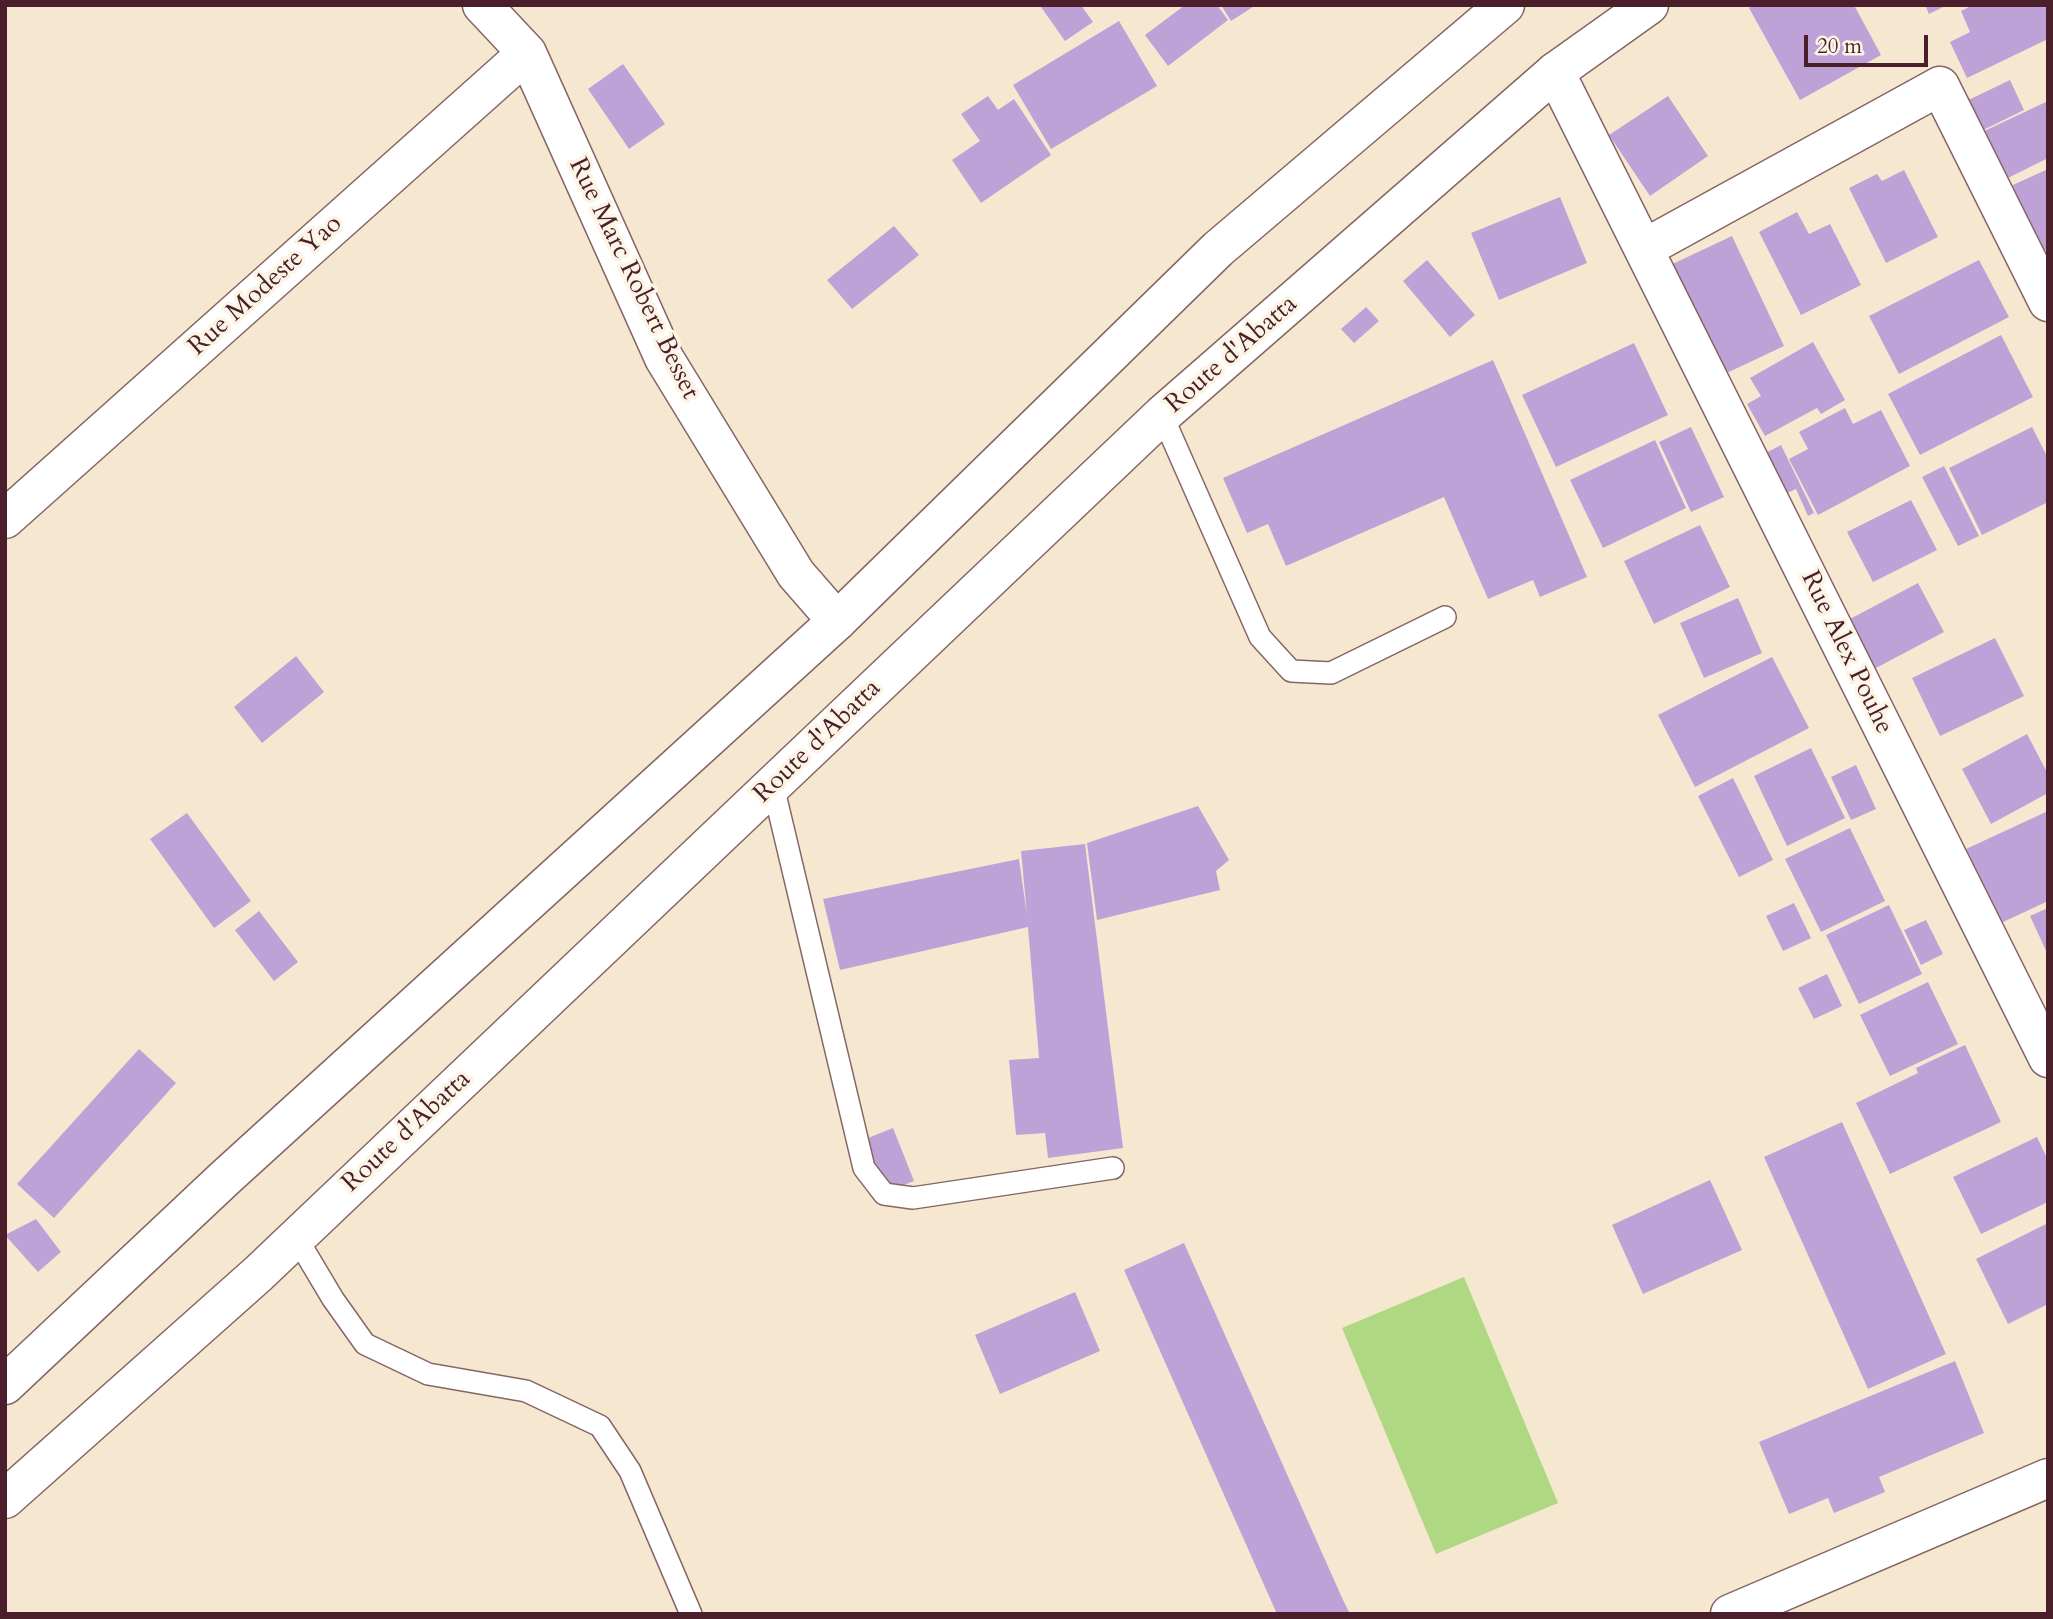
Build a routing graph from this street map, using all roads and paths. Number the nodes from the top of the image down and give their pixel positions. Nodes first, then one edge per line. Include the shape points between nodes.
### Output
1 (481, 5) edge
2 (1505, 5) edge
3 (1649, 5) edge
4 (527, 53) junction
5 (1555, 72) junction
6 (1645, 248) junction
7 (2048, 302) edge
8 (1162, 415) junction
9 (5, 519) edge
10 (1445, 617) dead end
11 (837, 621) junction
12 (773, 786) junction
13 (2048, 1058) edge
14 (1113, 1168) dead end
15 (296, 1237) junction
16 (5, 1385) edge
17 (2048, 1478) edge
18 (5, 1499) edge
19 (691, 1614) edge
20 (1730, 1614) edge

1 - 4 street, Rue Marc Robert Besset
2 - 11 street via 1218,249
3 - 5 street, Route d'Abatta
4 - 9 street, Rue Modeste Yao
4 - 11 street, Rue Marc Robert Besset via 664,358 796,574
5 - 6 street, Rue Alex Pouhe
5 - 8 street, Route d'Abatta
6 - 7 street via 1940,86
6 - 13 street, Rue Alex Pouhe
8 - 10 lane via 1260,638 1291,671 1331,673
8 - 12 street, Route d'Abatta
11 - 16 street via 225,1178
12 - 14 lane via 864,1168 884,1194 913,1198
12 - 15 street, Route d'Abatta
15 - 18 street, Route d'Abatta
15 - 19 lane via 365,1344 428,1374 526,1391 600,1426 630,1471
17 - 20 street

